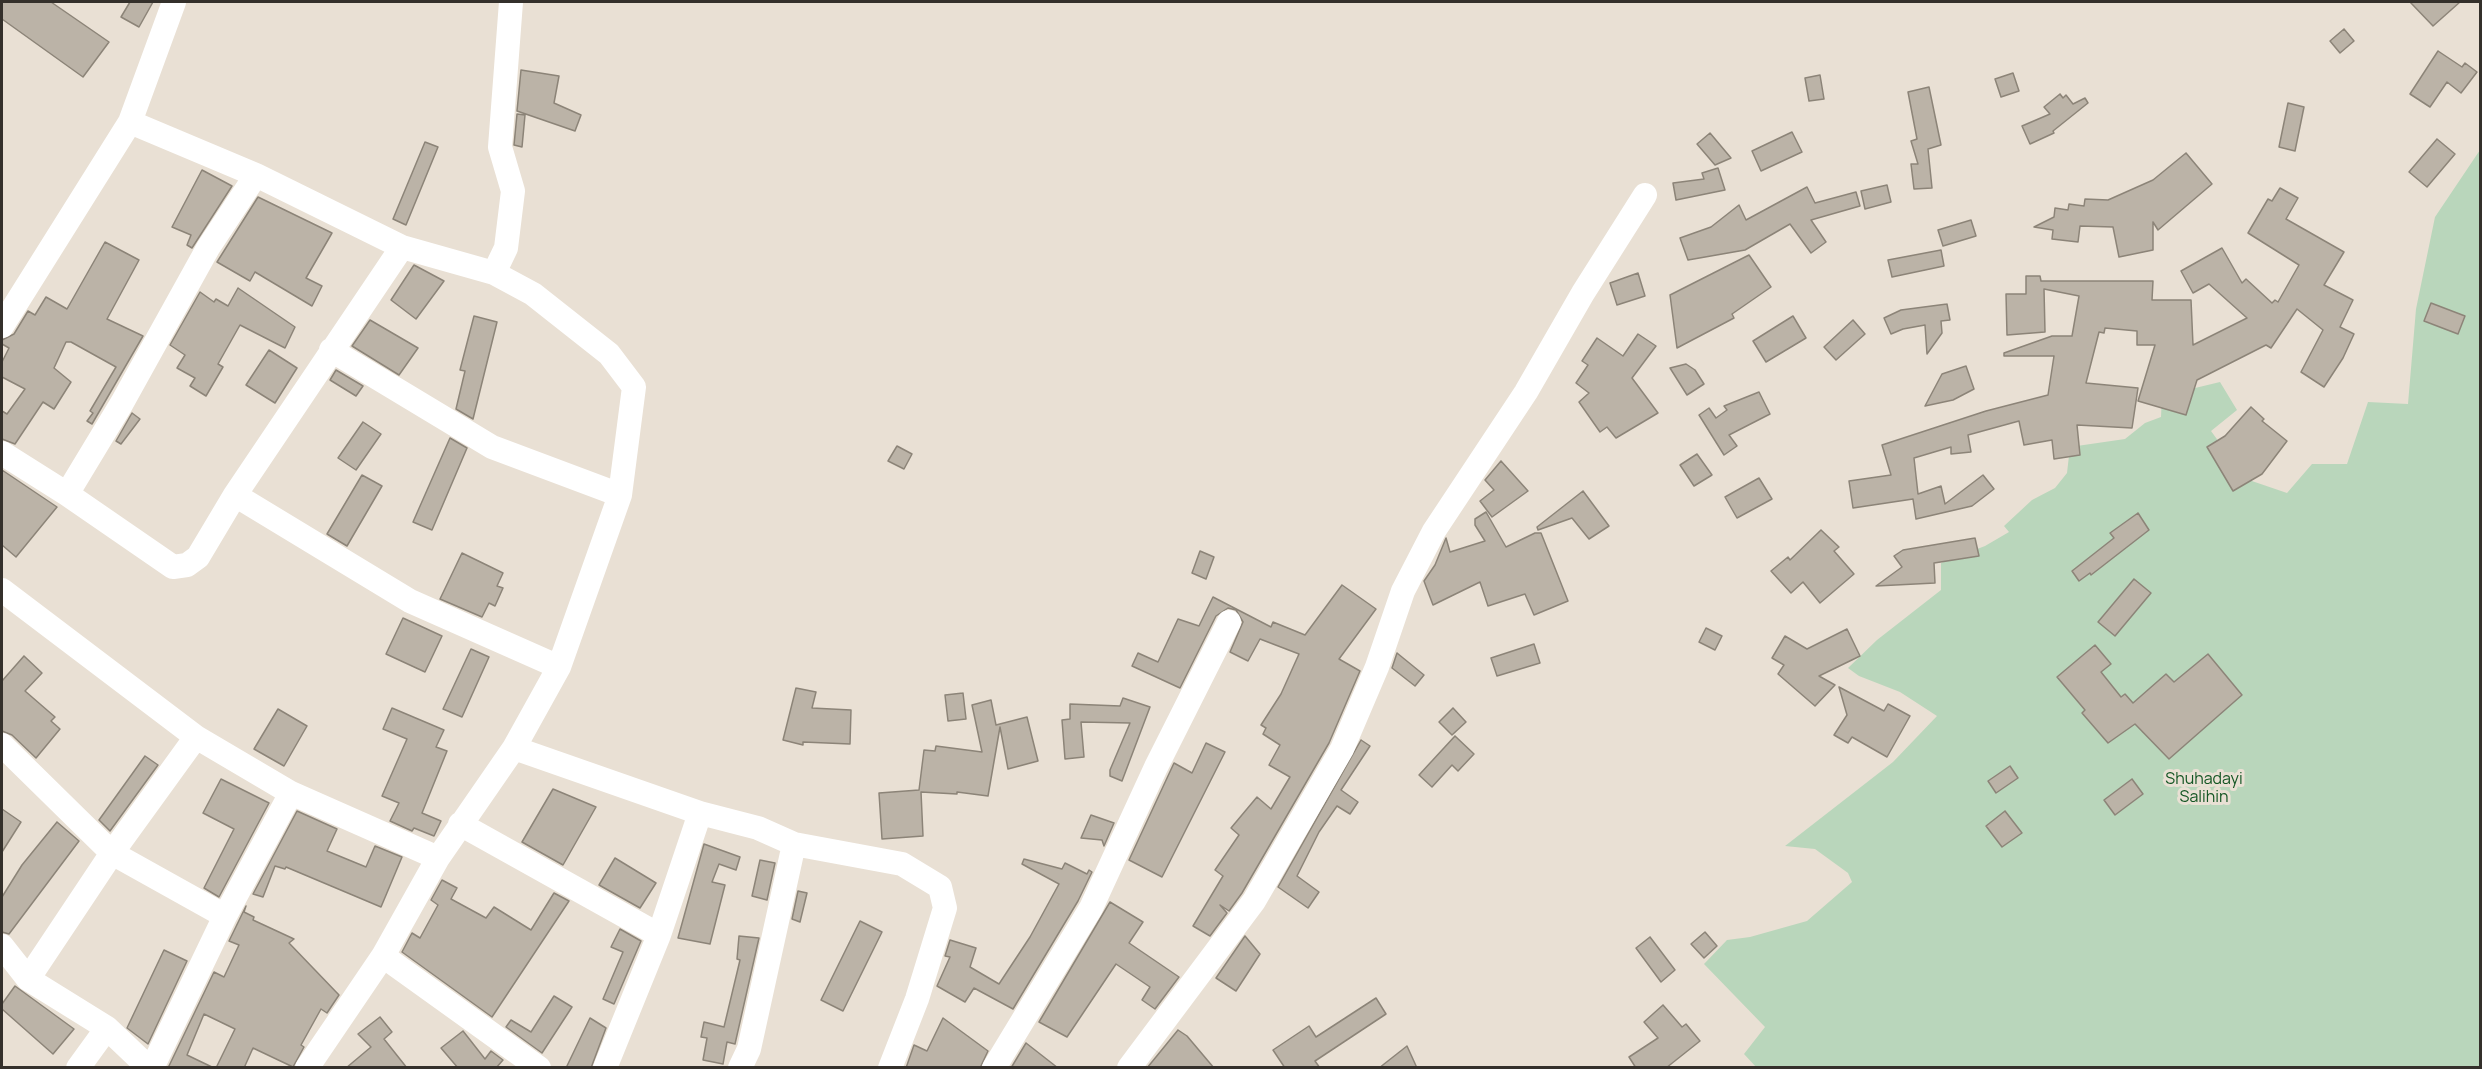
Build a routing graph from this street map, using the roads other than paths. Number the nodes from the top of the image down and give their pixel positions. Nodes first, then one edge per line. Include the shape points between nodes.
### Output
1 (174, 2) edge
2 (511, 2) edge
3 (130, 122) junction
4 (256, 175) junction
5 (1645, 195) dead end
6 (402, 247) junction
7 (494, 273) junction
8 (2, 326) edge
9 (331, 350) junction
10 (2, 453) edge
11 (67, 494) junction
12 (235, 495) junction
13 (620, 495) junction
14 (2, 590) edge
15 (1229, 622) dead end
16 (559, 667) junction
17 (196, 737) junction
18 (2, 745) edge
19 (514, 748) junction
20 (291, 793) junction
21 (700, 813) junction
22 (460, 824) junction
23 (794, 844) junction
24 (112, 853) junction
25 (438, 858) junction
26 (225, 915) junction
27 (659, 935) junction
28 (2, 946) edge
29 (383, 956) junction
30 (28, 979) junction
31 (107, 1028) junction
32 (78, 1068) edge
33 (151, 1068) edge
34 (308, 1068) edge
35 (539, 1068) edge
36 (605, 1068) edge
37 (740, 1068) edge
38 (890, 1068) edge
39 (994, 1068) edge
40 (1129, 1068) edge

1 - 3 street
2 - 7 street via 500,147 513,190 506,248
3 - 4 street
3 - 8 street
4 - 6 street
4 - 11 street via 208,248
5 - 40 street via 1582,293 1526,392 1434,531 1403,591 1377,667 1342,749 1254,902
6 - 7 street
6 - 9 street
7 - 13 street via 533,294 609,354 634,387
9 - 12 street
9 - 13 street via 492,447
10 - 11 street
11 - 12 street via 173,567 187,565 198,557
12 - 16 street via 410,601
13 - 16 street
14 - 17 street
15 - 39 street via 1091,908
16 - 19 street
17 - 20 street
17 - 24 street
18 - 24 street
19 - 21 street
19 - 22 street
20 - 25 street
20 - 26 street
21 - 23 street via 758,828
21 - 27 street
22 - 25 street
22 - 27 street
23 - 37 street via 749,1049
23 - 38 street via 902,864 940,886 945,908 917,999
24 - 26 street
24 - 30 street
25 - 29 street
26 - 33 street
27 - 36 street
28 - 30 street
29 - 34 street
29 - 35 street
30 - 31 street
31 - 32 street
31 - 33 street

